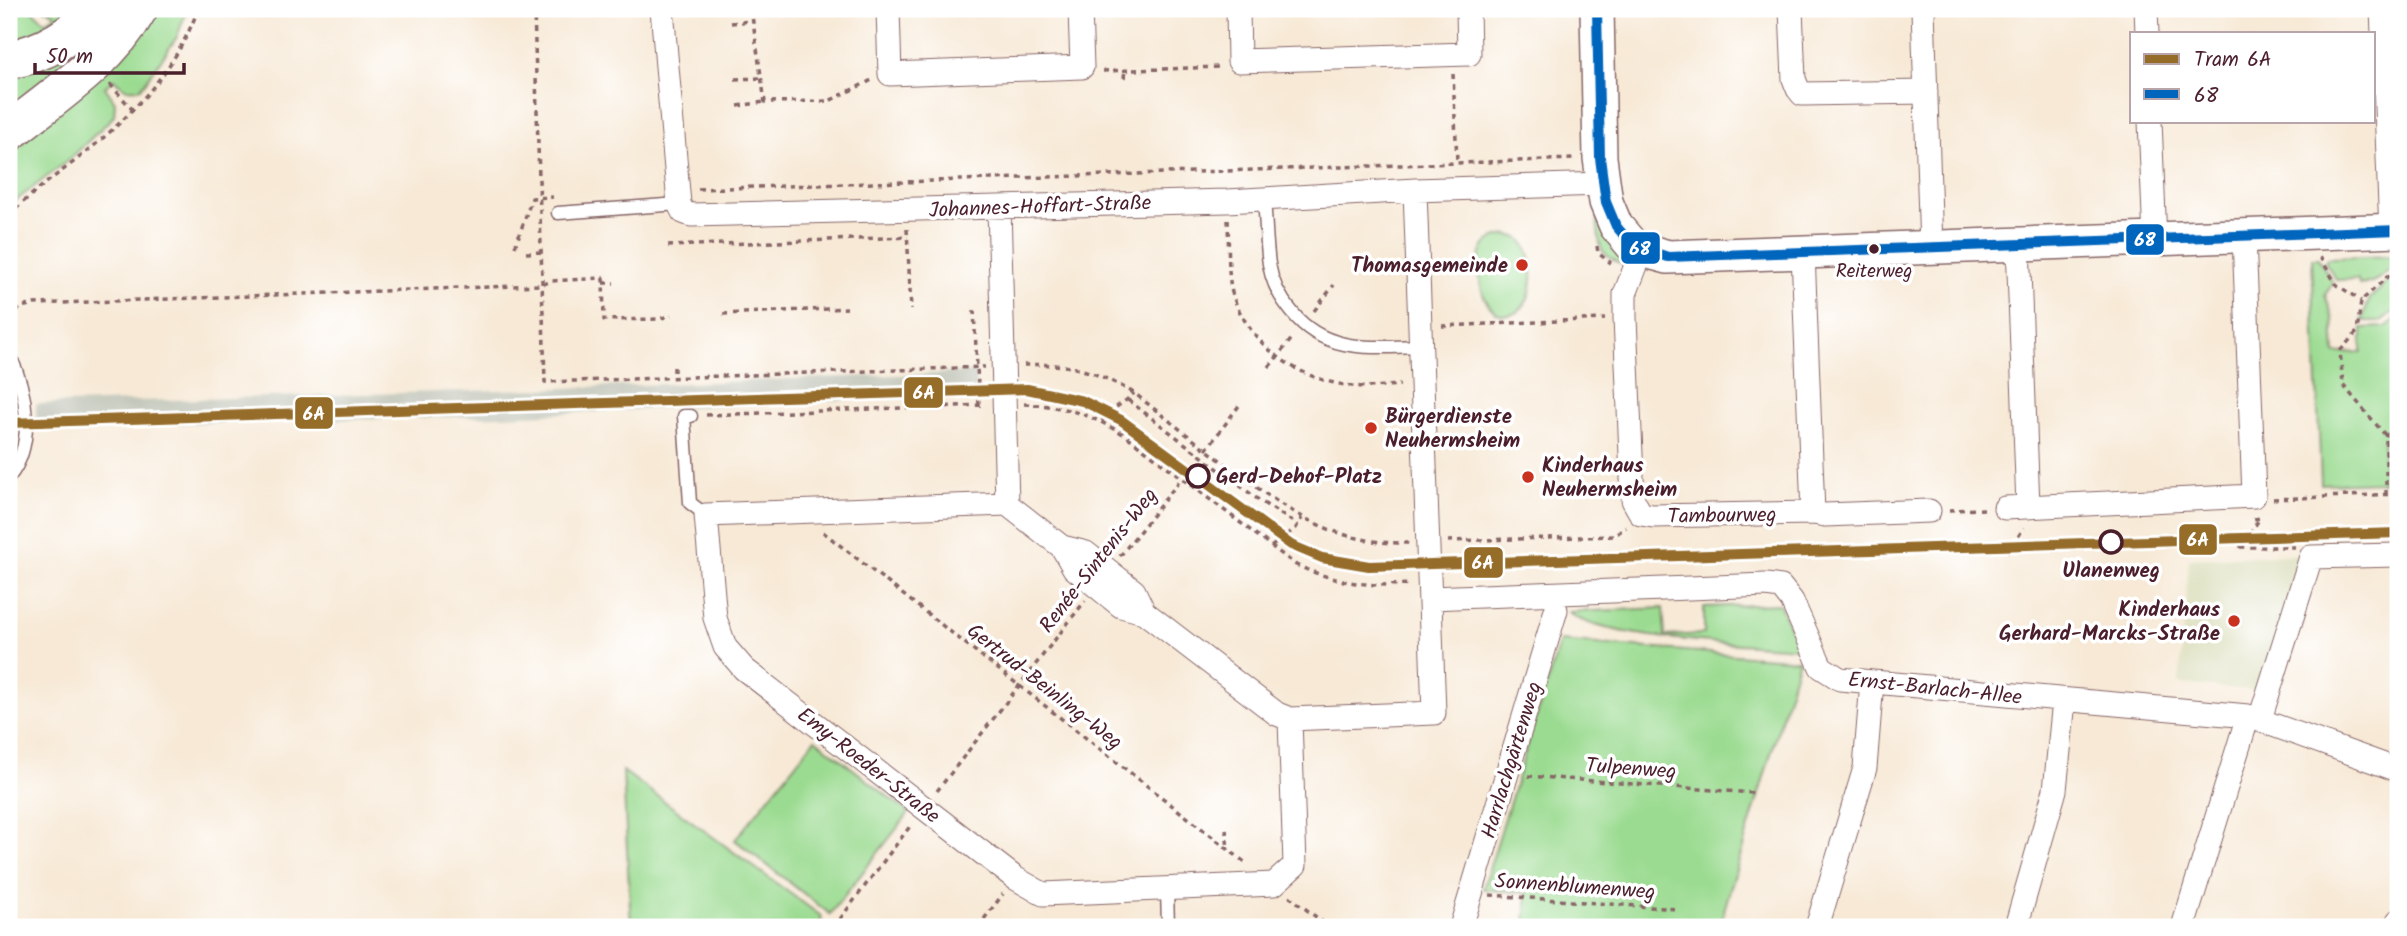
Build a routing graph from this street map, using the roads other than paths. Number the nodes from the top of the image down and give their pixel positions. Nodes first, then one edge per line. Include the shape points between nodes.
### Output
1 (95, 9) edge
2 (138, 9) edge
3 (662, 9) edge
4 (888, 9) edge
5 (1080, 9) edge
6 (1238, 9) edge
7 (1468, 9) edge
8 (1597, 9) edge
9 (1791, 9) edge
10 (1923, 9) edge
11 (2146, 9) edge
12 (2382, 9) edge
13 (2147, 32) edge
14 (9, 60) edge
15 (1926, 92) junction
16 (2150, 122) edge
17 (9, 132) edge
18 (1602, 171) junction
19 (1415, 190) junction
20 (678, 197) junction
21 (1264, 199) junction
22 (999, 207) junction
23 (558, 213) dead end
24 (2394, 231) edge
25 (2244, 236) junction
26 (2155, 240) junction
27 (2018, 245) junction
28 (1931, 248) junction
29 (1642, 250) junction
30 (1803, 252) junction
31 (1421, 336) junction
32 (9, 354) edge
33 (691, 416) road end
34 (9, 477) edge
35 (1007, 504) junction
36 (1929, 511) road end
37 (1813, 513) junction
38 (706, 515) junction
39 (2398, 555) edge
40 (1430, 598) junction
41 (1556, 601) junction
42 (1872, 682) junction
43 (2064, 701) junction
44 (2254, 718) junction
45 (1290, 719) junction
46 (2398, 770) edge
47 (1167, 888) junction
48 (2398, 921) edge
49 (1168, 927) edge
50 (1461, 927) edge
51 (1817, 927) edge
52 (2016, 927) edge
53 (2183, 927) edge
54 (2396, 927) edge

1 - 14 highway via 56,43
2 - 17 highway via 98,60
3 - 20 street
4 - 5 street via 890,74 1082,67
6 - 7 street via 1239,61 1469,54
8 - 18 street
9 - 15 street via 1794,79 1802,94
10 - 15 street
11 - 13 street
12 - 24 street
15 - 28 street
16 - 26 street
18 - 19 street, Johannes-Hoffart-Straße
18 - 29 street via 1606,202 1616,226
19 - 21 street, Johannes-Hoffart-Straße
19 - 31 street
20 - 22 street, Johannes-Hoffart-Straße via 683,212 691,215
20 - 23 lane
21 - 22 street, Johannes-Hoffart-Straße
21 - 31 lane via 1269,264 1278,296 1302,326 1346,345 1373,347
22 - 35 street
24 - 25 street
25 - 26 street
25 - 27 street via 2248,496 2017,507
26 - 27 street
27 - 28 street
28 - 30 street
29 - 30 street via 1668,257
29 - 37 street, Tambourweg via 1625,294 1633,500 1641,514
30 - 37 street
31 - 40 street
32 - 34 lane via 20,379 25,430 22,455
33 - 38 lane via 684,416 690,503
35 - 38 street
35 - 45 street via 1062,547 1074,568 1103,579 1121,606 1144,612 1277,714
36 - 37 street, Tambourweg
38 - 47 street, Emy-Roeder-Straße via 715,618 725,647 744,669 1015,878 1043,894
39 - 44 street via 2312,557
40 - 41 street, Ernst-Barlach-Allee
40 - 45 street via 1434,713
41 - 42 street, Ernst-Barlach-Allee via 1781,587 1792,601 1821,667 1840,679
41 - 50 street, Harrlachgärtenweg
42 - 43 street, Ernst-Barlach-Allee
42 - 51 street via 1865,768
43 - 44 street, Ernst-Barlach-Allee
43 - 52 street via 2054,790
44 - 46 street, Ernst-Barlach-Allee
44 - 53 street
45 - 47 street, Emy-Roeder-Straße via 1294,865 1274,884
47 - 49 lane
48 - 54 street

